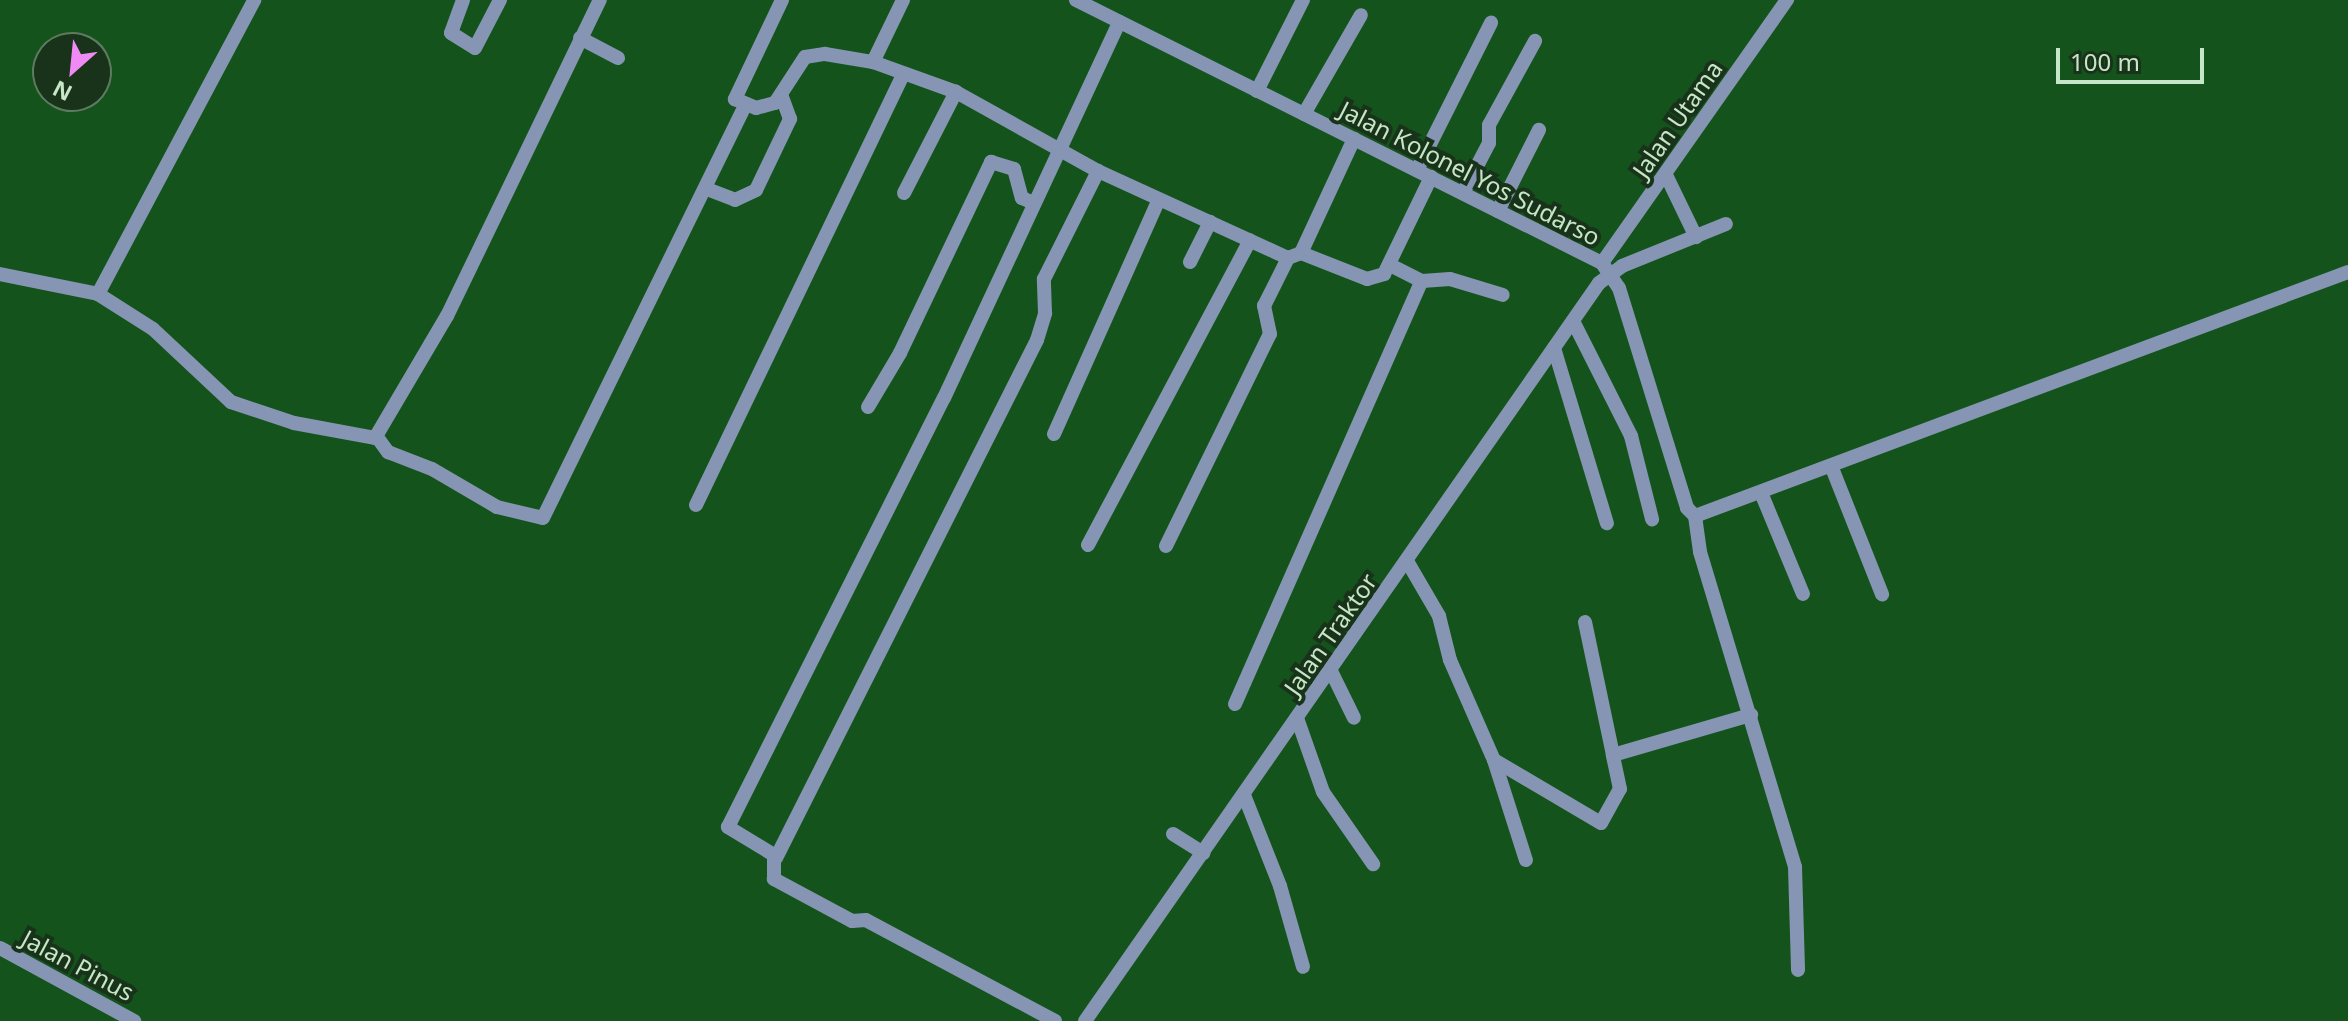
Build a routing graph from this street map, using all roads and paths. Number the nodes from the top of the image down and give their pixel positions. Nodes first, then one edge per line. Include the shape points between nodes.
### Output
1 (254, 0) edge
2 (463, 0) edge
3 (500, 0) edge
4 (600, 0) edge
5 (782, 0) edge
6 (903, 0) edge
7 (1076, 0) edge
8 (1303, 0) edge
9 (1787, 0) edge
10 (1361, 15) dead end
11 (1119, 22) junction
12 (1491, 23) dead end
13 (580, 38) junction
14 (1535, 41) dead end
15 (618, 58) dead end
16 (873, 62) junction
17 (903, 74) junction
18 (1257, 91) junction
19 (956, 92) junction
20 (782, 97) junction
21 (745, 106) junction
22 (1304, 114) junction
23 (1539, 130) dead end
24 (1354, 139) junction
25 (1060, 151) junction
26 (1098, 171) junction
27 (1424, 174) junction
28 (1666, 175) junction
29 (707, 189) junction
30 (904, 193) dead end
31 (1463, 193) junction
32 (1158, 201) junction
33 (1034, 203) junction
34 (1498, 211) junction
35 (1210, 222) junction
36 (1726, 224) dead end
37 (1696, 237) junction
38 (1250, 240) junction
39 (1295, 256) junction
40 (1190, 262) dead end
41 (1390, 265) junction
42 (1606, 268) junction
43 (2348, 272) edge
44 (0, 274) edge
45 (1422, 281) junction
46 (98, 294) junction
47 (1503, 295) dead end
48 (1573, 321) junction
49 (1554, 348) junction
50 (868, 407) dead end
51 (1054, 434) dead end
52 (377, 437) junction
53 (1832, 468) junction
54 (1762, 495) junction
55 (696, 505) dead end
56 (1695, 516) junction
57 (1652, 519) dead end
58 (1607, 523) dead end
59 (1088, 545) dead end
60 (1166, 546) dead end
61 (1407, 561) junction
62 (1803, 594) dead end
63 (1882, 594) dead end
64 (1585, 622) dead end
65 (1331, 671) junction
66 (1235, 704) dead end
67 (1751, 715) junction
68 (1297, 718) junction
69 (1354, 718) dead end
70 (1613, 755) junction
71 (1494, 760) junction
72 (1244, 795) junction
73 (1173, 834) dead end
74 (1203, 853) junction
75 (776, 858) junction
76 (1526, 860) dead end
77 (1373, 864) dead end
78 (0, 948) edge
79 (1303, 967) dead end
80 (1798, 970) dead end
81 (134, 1021) edge
82 (1055, 1021) edge
83 (1085, 1021) edge

1 - 46 street
2 - 3 street via 451,33 475,48
4 - 13 street
5 - 21 street via 735,97
6 - 16 street
7 - 11 street, Jalan Kolonel Yos Sudarso
8 - 18 street
9 - 28 street, Jalan Utama
10 - 22 street
11 - 18 street, Jalan Kolonel Yos Sudarso
11 - 25 street
12 - 27 street
13 - 15 street
13 - 52 street via 447,316
14 - 31 street via 1489,125 1489,143
16 - 17 street
16 - 20 street via 825,54 805,57
17 - 19 street
17 - 55 street
18 - 22 street, Jalan Kolonel Yos Sudarso
19 - 25 street
19 - 30 street
20 - 21 street via 765,108
20 - 29 street via 790,119 756,190 735,200
21 - 29 street
22 - 24 street, Jalan Kolonel Yos Sudarso
23 - 34 street
24 - 27 street, Jalan Kolonel Yos Sudarso
24 - 39 street
25 - 26 street
25 - 33 street
26 - 32 street
26 - 75 street via 1044,279 1045,313 1037,340
27 - 31 street, Jalan Kolonel Yos Sudarso
27 - 41 street
28 - 37 street
28 - 42 street, Jalan Utama
29 - 52 street via 543,518 497,507 432,469 388,452
31 - 34 street, Jalan Kolonel Yos Sudarso
32 - 35 street
32 - 51 street
33 - 50 street via 1022,198 1014,169 991,162 900,353
33 - 75 street via 850,591 729,825 729,831
34 - 42 street, Jalan Kolonel Yos Sudarso
35 - 38 street
35 - 40 street
36 - 37 street
37 - 42 street
38 - 39 street
38 - 59 street
39 - 41 street via 1367,279 1384,274
39 - 60 street via 1264,306 1270,334
41 - 45 street
42 - 48 street, Jalan Traktor
42 - 56 street, Jalan Kolonel Yos Sudarso
43 - 53 street
44 - 46 street
45 - 47 street via 1450,279
45 - 66 street
46 - 52 street via 153,329 231,402 294,423
48 - 49 street, Jalan Traktor
48 - 57 street via 1631,436
49 - 58 street
49 - 61 street, Jalan Traktor
53 - 54 street
53 - 63 street
54 - 56 street
54 - 62 street
56 - 67 street, Jalan Kolonel Yos Sudarso via 1700,552
61 - 65 street, Jalan Traktor
61 - 71 street via 1439,616 1450,660
64 - 70 street
65 - 68 street, Jalan Traktor
65 - 69 street
67 - 70 street
67 - 80 street, Jalan Kolonel Yos Sudarso via 1795,867
68 - 72 street, Jalan Traktor
68 - 77 street via 1323,792
70 - 71 street via 1620,789 1601,823
71 - 76 street
72 - 74 street, Jalan Traktor
72 - 79 street via 1280,886
73 - 74 street
74 - 83 street, Jalan Traktor
75 - 82 street via 774,879 852,921 866,920
78 - 81 street, Jalan Pinus

